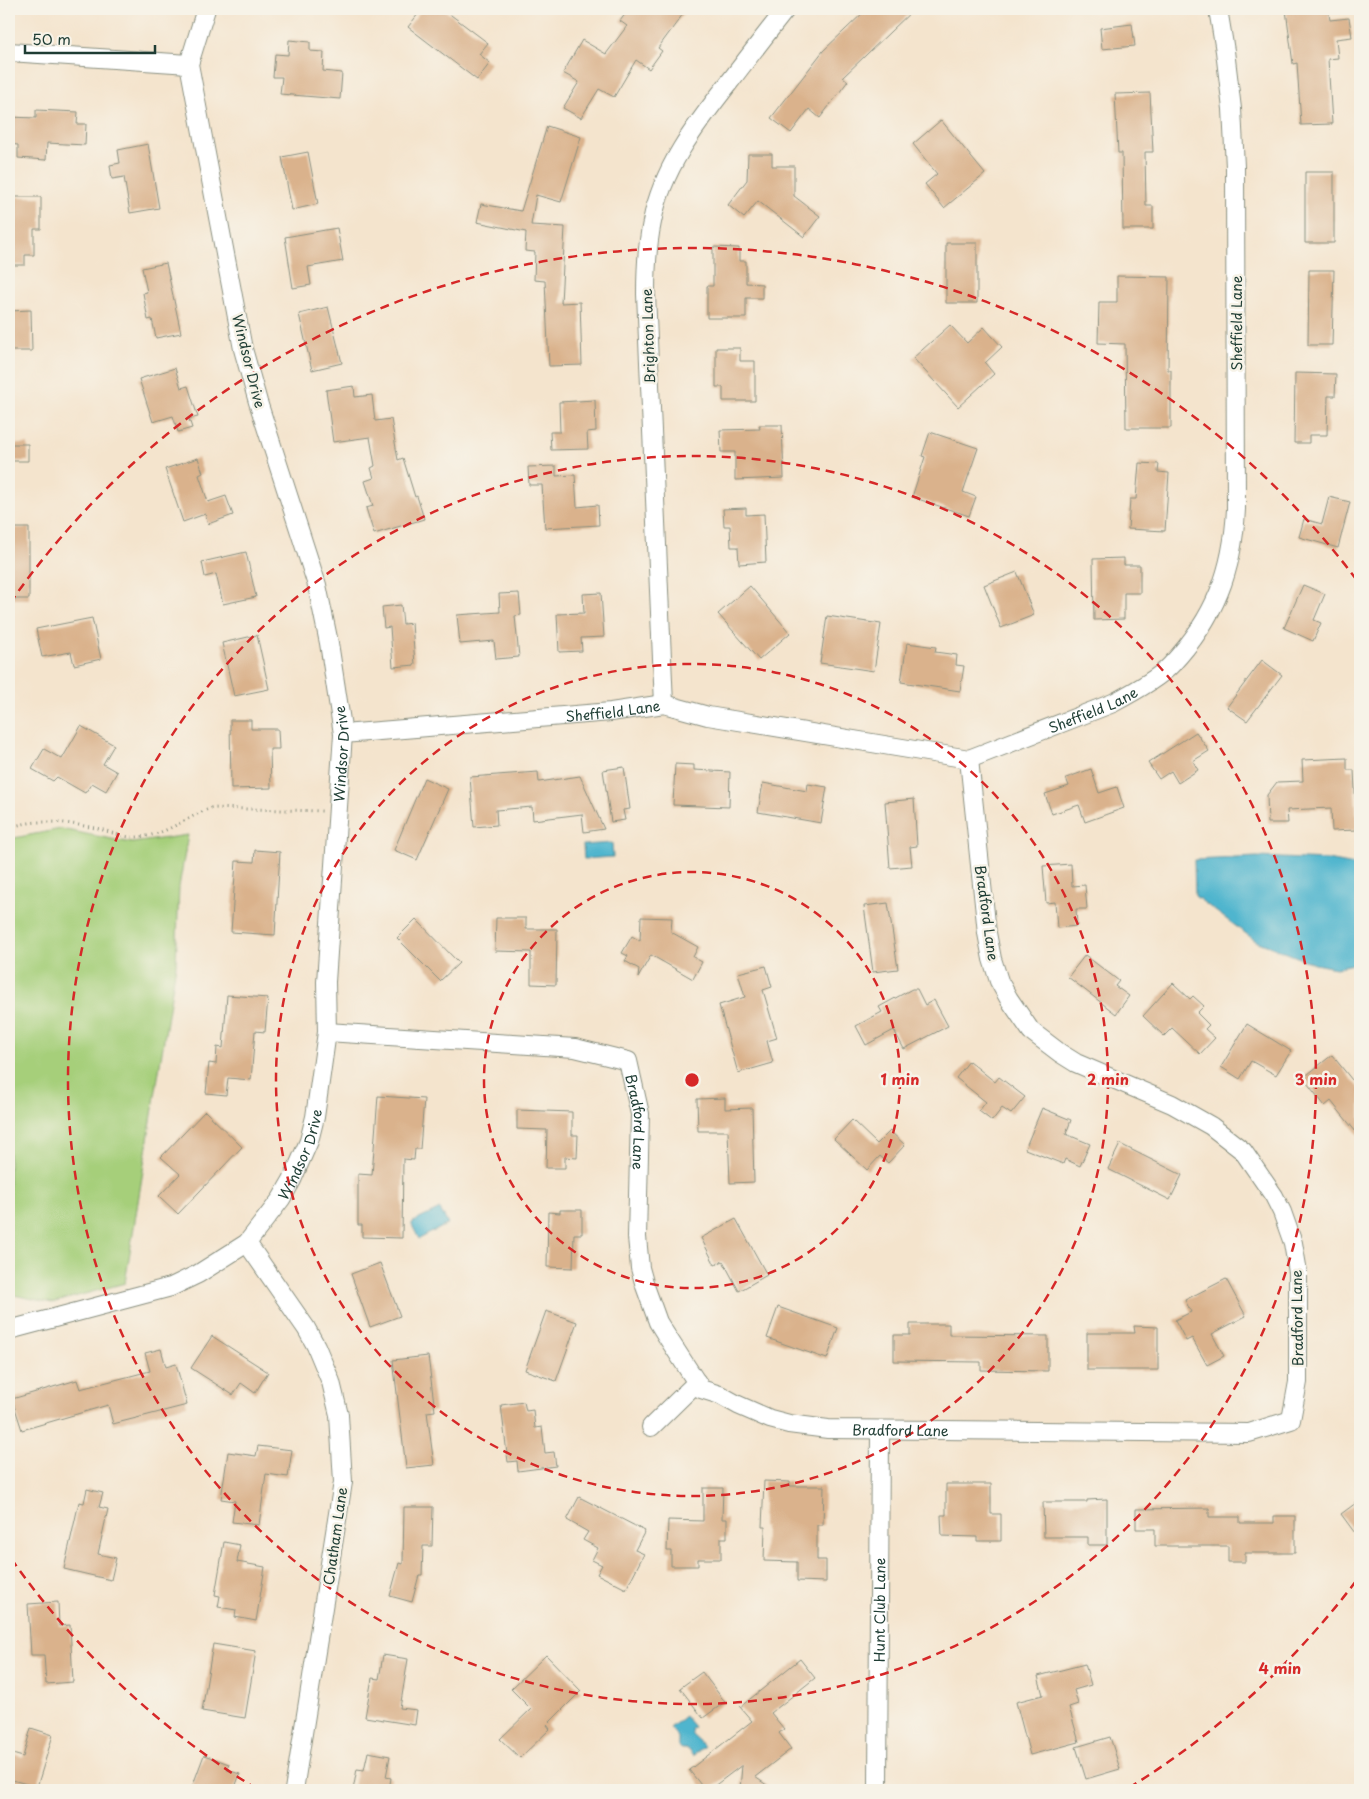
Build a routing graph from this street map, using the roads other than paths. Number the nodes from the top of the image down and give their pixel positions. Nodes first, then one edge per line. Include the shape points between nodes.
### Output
1 (206, 9) edge
2 (786, 9) edge
3 (1218, 9) edge
4 (9, 52) edge
5 (189, 64) junction
6 (664, 704) junction
7 (343, 734) junction
8 (969, 759) junction
9 (327, 1032) junction
10 (248, 1243) junction
11 (9, 1330) edge
12 (697, 1382) junction
13 (651, 1427) dead end
14 (880, 1430) junction
15 (294, 1790) edge
16 (878, 1790) edge

1 - 5 street, Windsor Drive
2 - 6 street, Brighton Lane via 680,149 659,196 652,222 646,259 646,294
3 - 8 street, Sheffield Lane via 1236,167 1236,509 1231,560 1211,610 1170,666 1132,693
4 - 5 street
5 - 7 street, Windsor Drive via 244,349 316,585
6 - 7 street, Sheffield Lane via 611,712
6 - 8 street, Sheffield Lane via 708,716
7 - 9 street, Windsor Drive via 326,982
8 - 14 street, Bradford Lane via 987,933 999,981 1031,1031 1060,1054 1185,1110 1243,1152 1274,1196 1293,1243 1299,1281 1298,1382 1291,1420 1248,1433
9 - 10 street, Windsor Drive via 309,1141 282,1199
9 - 12 street, Bradford Lane via 575,1048 628,1061 640,1114 637,1237 640,1268 658,1322
10 - 11 street, Windsor Drive via 171,1287
10 - 15 street, Chatham Lane via 316,1346 331,1382 339,1415 343,1482
12 - 13 street
12 - 14 street, Bradford Lane via 701,1389 789,1424
14 - 16 street, Hunt Club Lane

